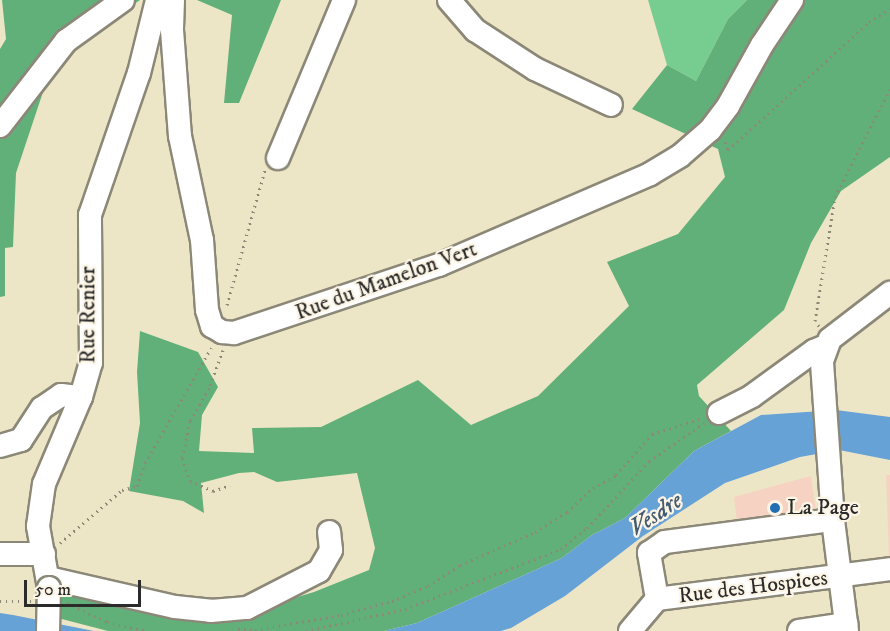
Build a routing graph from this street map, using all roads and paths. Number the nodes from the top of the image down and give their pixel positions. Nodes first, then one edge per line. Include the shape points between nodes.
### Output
1 (123, 0) edge
2 (158, 0) edge
3 (172, 0) edge
4 (344, 0) edge
5 (449, 0) edge
6 (792, 0) edge
7 (890, 9) edge
8 (890, 89) edge
9 (611, 105) dead end
10 (0, 126) edge
11 (723, 140) dead end
12 (278, 158) joint
13 (890, 293) edge
14 (223, 332) junction
15 (828, 342) junction
16 (81, 398) junction
17 (719, 412) junction
18 (0, 446) edge
19 (231, 485) dead end
20 (832, 520) junction
21 (329, 532) dead end
22 (57, 534) dead end
23 (0, 554) edge
24 (44, 554) junction
25 (890, 569) edge
26 (839, 575) junction
27 (49, 592) junction
28 (657, 599) junction
29 (0, 601) edge
30 (232, 628) dead end
31 (847, 628) edge
32 (48, 631) edge
33 (147, 631) edge
34 (306, 631) edge
35 (630, 631) edge
36 (799, 631) edge

1 - 10 street via 66,41
2 - 16 street, Rue Renier via 139,73 90,215 91,363
3 - 14 street via 180,136 202,240 207,310 212,326
4 - 12 street
5 - 9 street via 476,30 535,69
6 - 14 street, Rue du Mamelon Vert via 729,106 710,130 680,156 650,174 439,265 328,304 234,333
7 - 11 path via 869,22 728,150
8 - 15 path via 835,196 815,321
12 - 14 path via 270,157 259,183
13 - 15 street
14 - 19 path via 221,357 190,421 182,458 190,481 213,490
14 - 22 path via 146,463 137,486 122,490 58,544
15 - 17 street via 752,396
15 - 20 street via 822,361
16 - 18 street via 61,395 42,408 21,440
16 - 24 street, Rue Renier via 44,484 38,526
17 - 30 path via 652,434 616,475 593,488 567,512 428,586 341,615 255,630
17 - 34 path via 649,461 587,528 561,549 405,609
20 - 26 street
20 - 28 street via 665,542 649,553
21 - 27 street via 331,550 319,571 246,609 211,611
23 - 24 street
24 - 27 street, Rue Renier
25 - 26 street, Rue des Hospices
26 - 28 street, Rue des Hospices
26 - 31 street
27 - 29 path
27 - 32 street, Rue Renier, bridge
27 - 33 path via 107,622
28 - 35 street, Rue des Hospices
31 - 36 street

